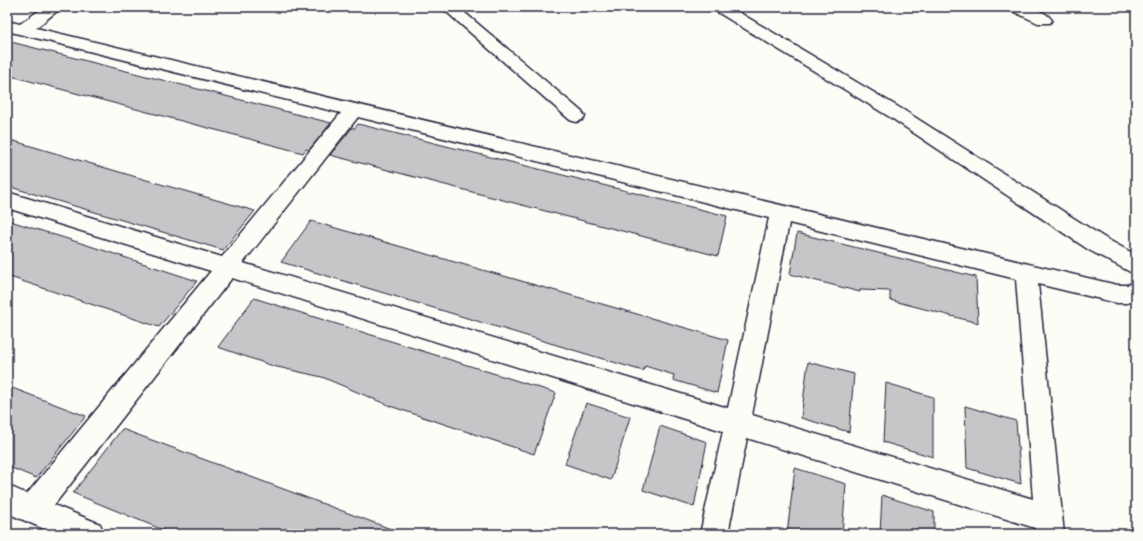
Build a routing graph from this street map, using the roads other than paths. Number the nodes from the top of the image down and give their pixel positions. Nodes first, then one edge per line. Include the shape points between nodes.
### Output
1 (54, 7) edge
2 (449, 7) edge
3 (719, 7) edge
4 (1015, 7) edge
5 (1044, 20) dead end
6 (15, 28) edge
7 (354, 109) junction
8 (576, 116) dead end
9 (7, 200) edge
10 (781, 212) junction
11 (1136, 266) edge
12 (228, 267) junction
13 (1026, 272) junction
14 (1136, 291) edge
15 (737, 422) junction
16 (7, 499) edge
17 (32, 510) junction
18 (1049, 526) edge
19 (90, 534) edge
20 (714, 534) edge

1 - 6 street
2 - 8 street
3 - 11 street via 899,115 1097,244
4 - 5 street
6 - 7 street
7 - 10 street
7 - 12 street
9 - 12 street
10 - 13 street
10 - 15 street
12 - 15 street
12 - 17 street
13 - 14 street via 1117,294
13 - 18 street
15 - 18 street
15 - 20 street
16 - 17 street
17 - 19 street

